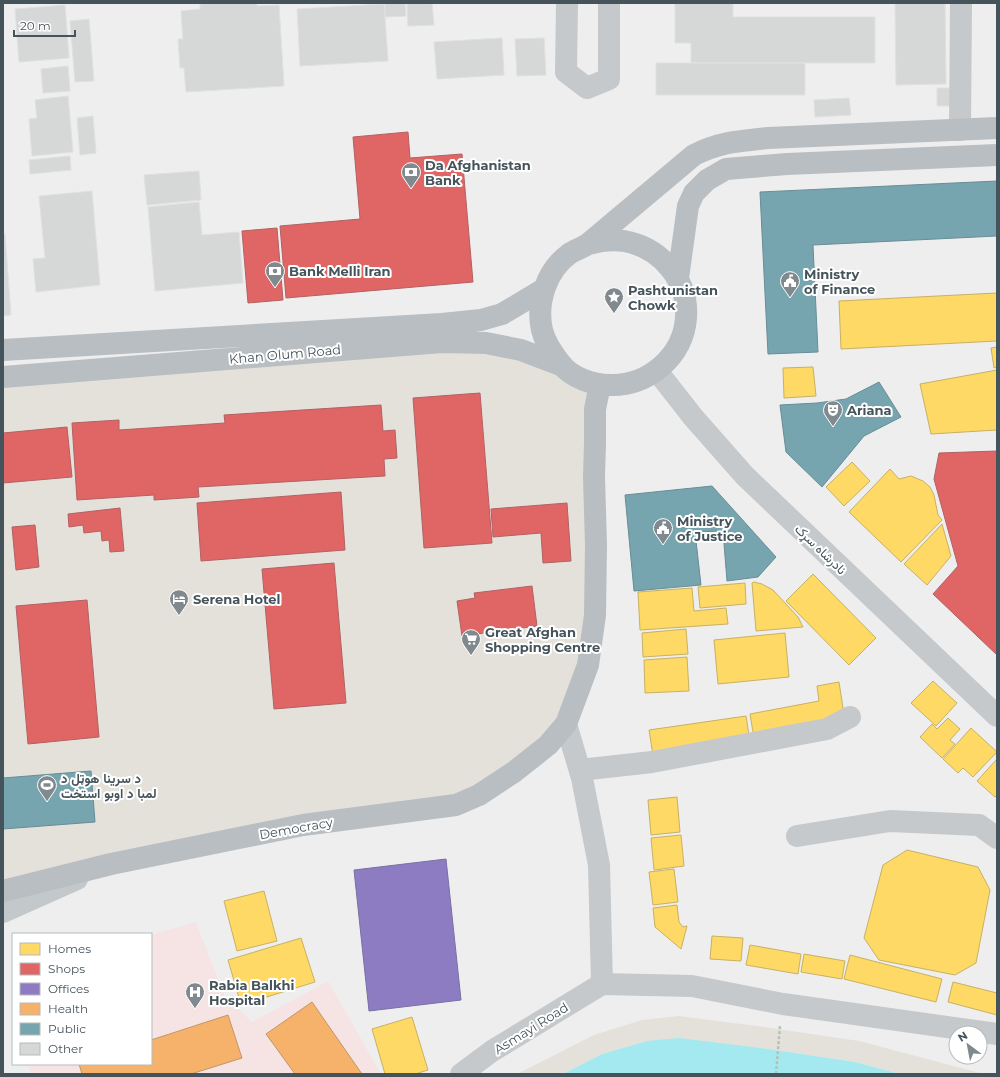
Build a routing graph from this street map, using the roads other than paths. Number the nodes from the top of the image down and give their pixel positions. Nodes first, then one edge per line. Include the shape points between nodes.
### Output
1 (567, 3) edge
2 (609, 3) edge
3 (961, 3) edge
4 (997, 128) edge
5 (960, 130) junction
6 (997, 155) edge
7 (588, 244) junction
8 (678, 278) junction
9 (544, 289) junction
10 (3, 350) edge
11 (563, 366) junction
12 (657, 371) junction
13 (3, 377) edge
14 (600, 385) junction
15 (997, 716) edge
16 (850, 717) dead end
17 (566, 724) junction
18 (580, 770) junction
19 (797, 836) dead end
20 (997, 838) edge
21 (110, 864) junction
22 (3, 891) edge
23 (3, 912) edge
24 (602, 984) junction
25 (997, 1034) edge
26 (461, 1074) edge

1 - 2 street via 566,72 587,88 609,79
3 - 5 street
4 - 5 highway
5 - 7 highway via 731,141 694,156
6 - 8 highway via 726,169 707,180 694,193 688,206
7 - 8 highway via 622,240 639,244 654,252
7 - 9 highway via 569,255 554,270
8 - 12 highway via 685,297 686,318 682,338 672,356
9 - 10 highway, Khan Olum Road via 502,314 481,320
9 - 11 highway via 540,310 542,330 550,350
11 - 13 highway, Khan Olum Road via 521,350 486,343 442,342
11 - 14 highway via 580,378
12 - 14 highway via 641,380 621,385
12 - 15 street, نادرشاه سړک via 745,476
14 - 17 highway via 595,409 595,615 588,665
16 - 18 street via 826,729 652,762
17 - 18 street
17 - 21 highway, Democracy via 548,745 514,772 479,795 456,805 303,825
18 - 24 street via 599,865
19 - 20 street via 890,821 979,825
21 - 22 highway, Democracy
21 - 23 main road
24 - 25 street via 692,986 783,1004
24 - 26 street, Asmayi Road via 492,1051

